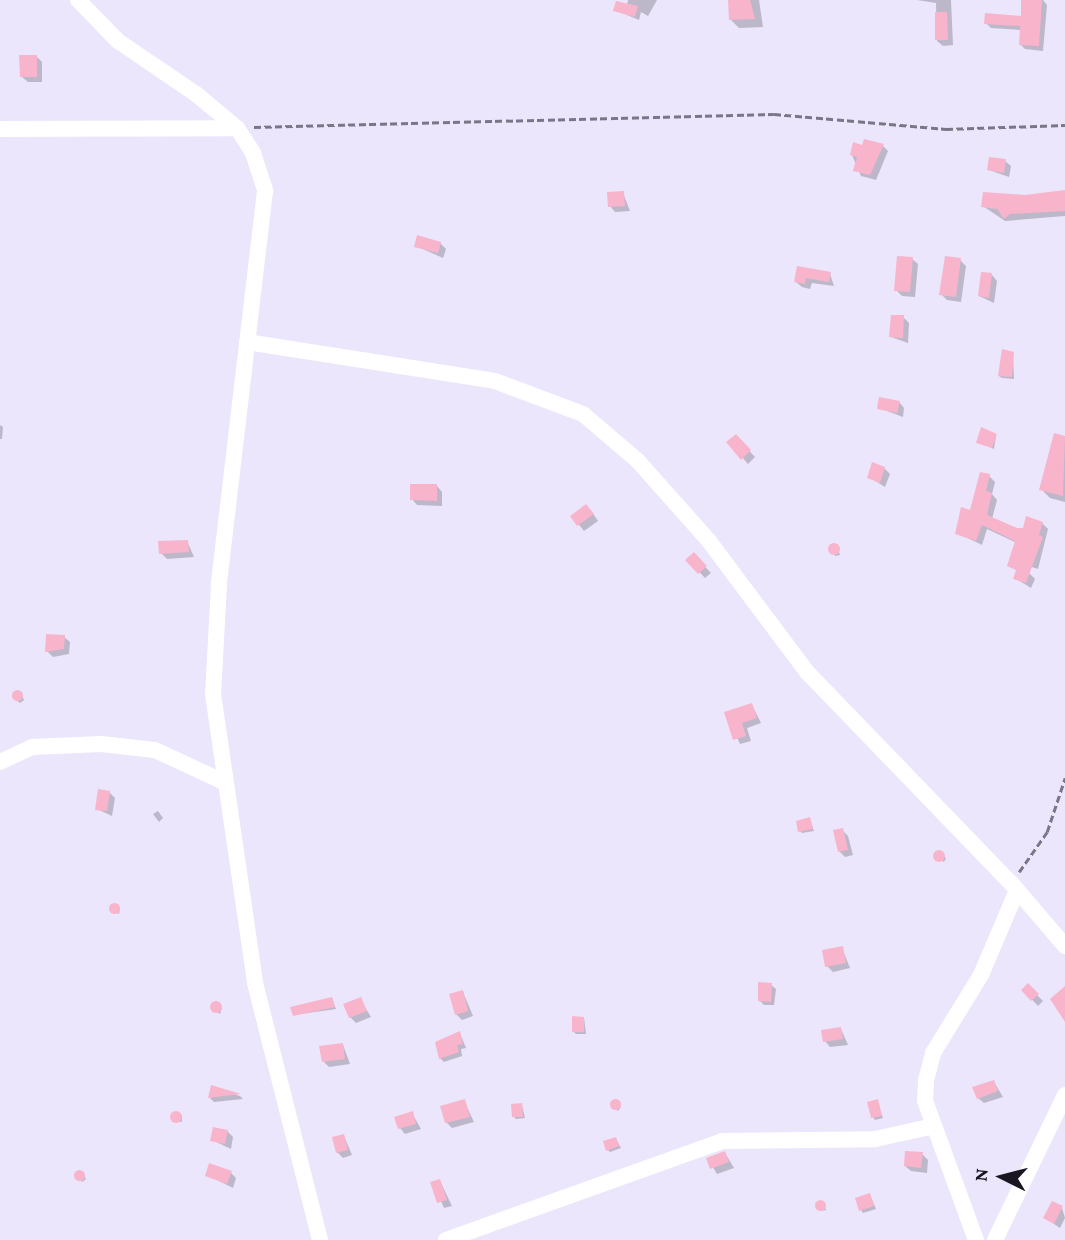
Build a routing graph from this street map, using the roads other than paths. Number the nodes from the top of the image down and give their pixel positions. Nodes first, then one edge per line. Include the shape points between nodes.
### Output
1 (78, 0) edge
2 (237, 128) junction
3 (0, 129) edge
4 (247, 342) junction
5 (0, 762) edge
6 (224, 782) junction
7 (1014, 887) junction
8 (1065, 946) edge
9 (1065, 1095) edge
10 (934, 1126) junction
11 (320, 1240) edge
12 (446, 1240) edge
13 (976, 1240) edge
14 (995, 1240) edge

1 - 2 street via 118,41
2 - 3 street
2 - 4 street via 253,153 265,191
4 - 6 street via 213,645
4 - 7 street via 495,381 583,414 638,461 716,551 807,672
5 - 6 street via 32,747 101,744 155,750
6 - 11 street via 268,1044 295,1132
7 - 8 street
7 - 10 street via 981,975 933,1054 925,1101
9 - 14 street
10 - 12 street via 875,1139 722,1141
10 - 13 street

